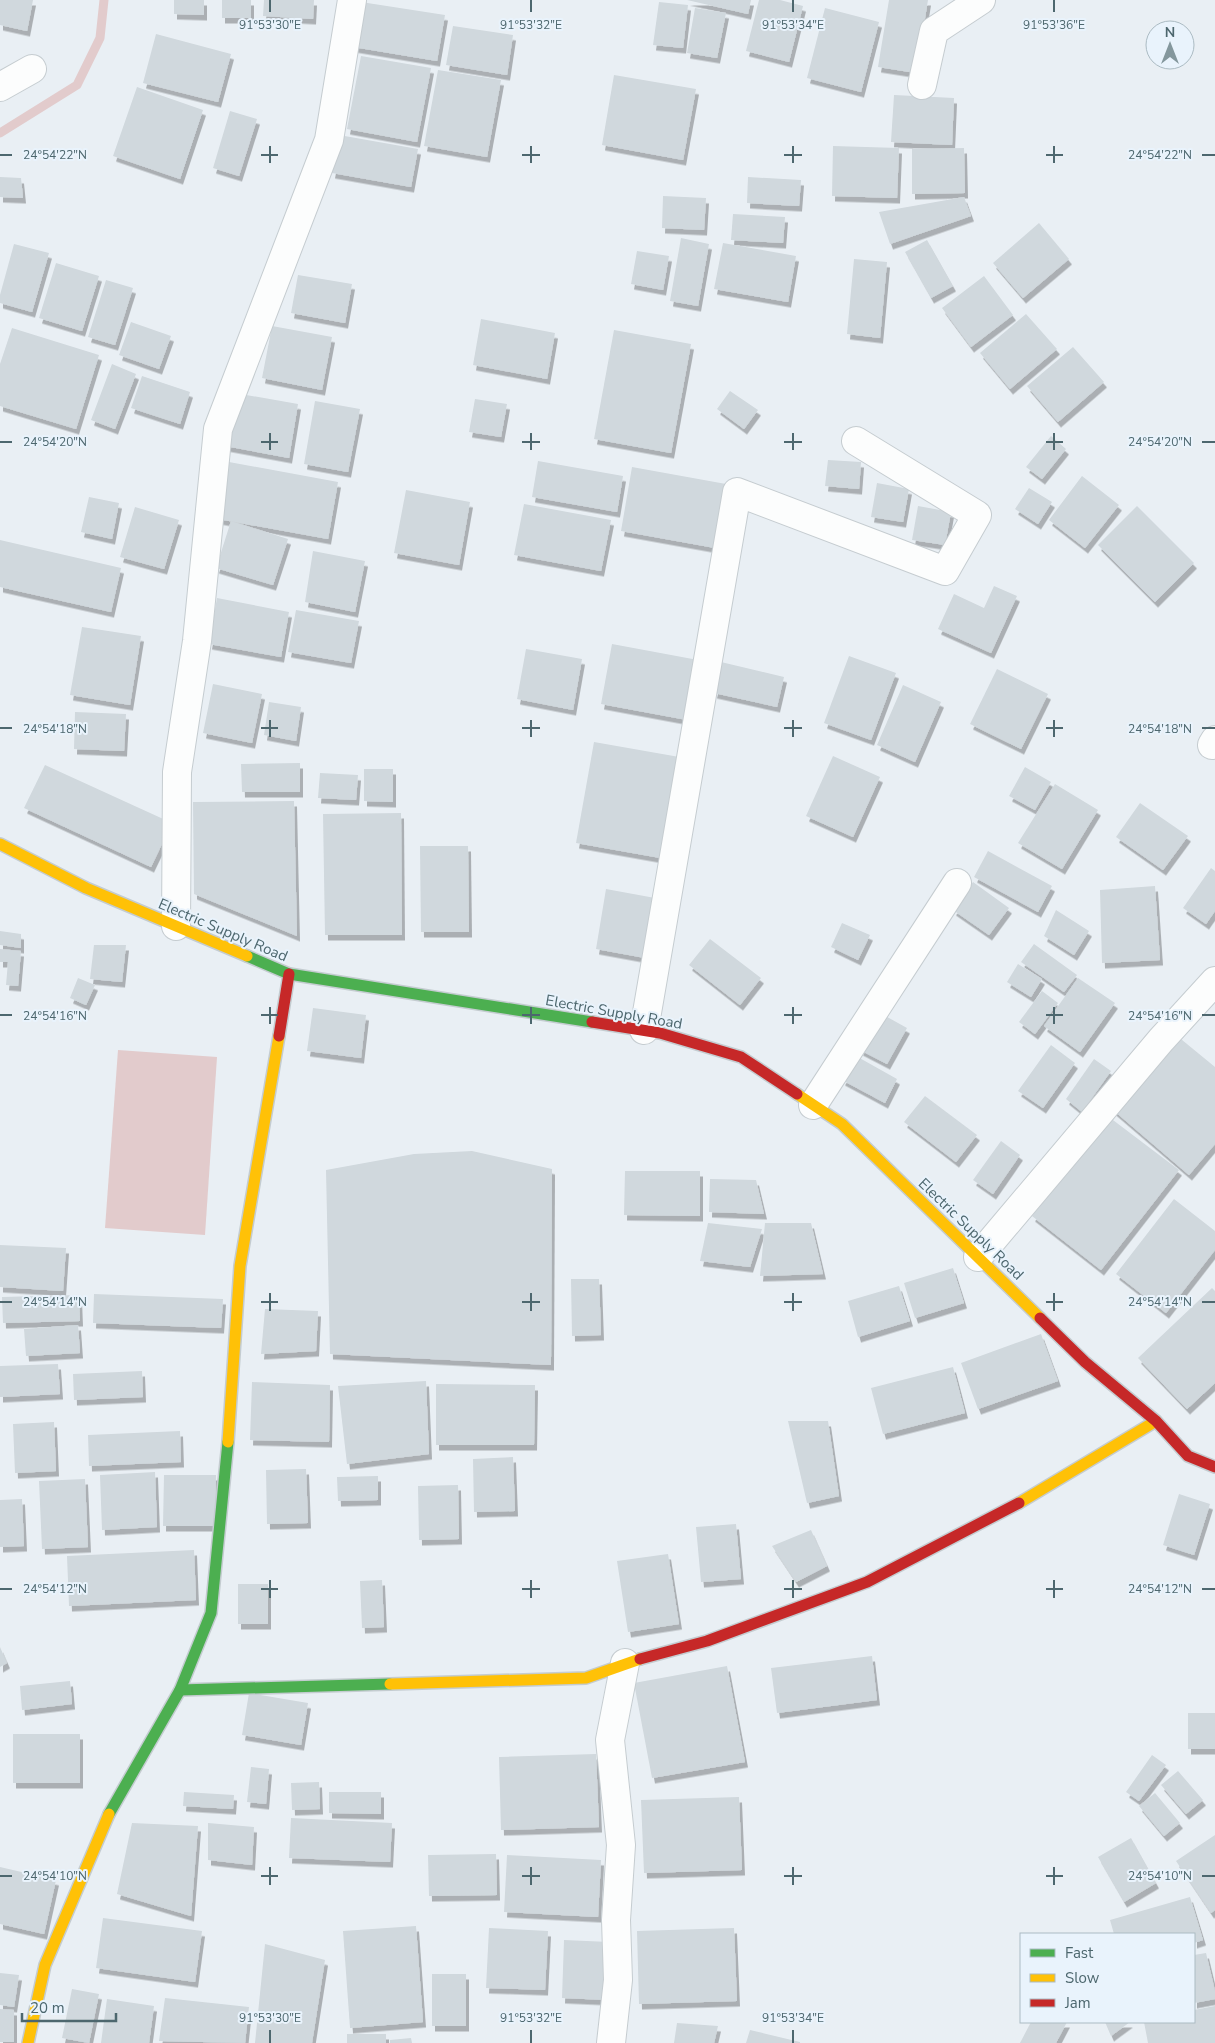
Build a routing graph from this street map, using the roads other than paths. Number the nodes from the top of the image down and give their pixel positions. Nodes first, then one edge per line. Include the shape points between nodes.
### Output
1 (352, 0) edge
2 (981, 0) edge
3 (32, 68) dead end
4 (922, 84) dead end
5 (0, 86) edge
6 (856, 441) dead end
7 (0, 844) edge
8 (957, 883) dead end
9 (176, 926) junction
10 (289, 974) junction
11 (1215, 980) edge
12 (644, 1030) junction
13 (813, 1105) junction
14 (978, 1257) junction
15 (1156, 1421) junction
16 (1215, 1467) edge
17 (625, 1663) junction
18 (180, 1690) junction
19 (28, 2043) edge
20 (611, 2043) edge

1 - 9 street via 330,140 218,429 197,641 177,772
2 - 4 street via 934,31
3 - 5 street
6 - 12 street via 977,515 944,571 737,492
7 - 9 street, Electric Supply Road via 86,888
8 - 13 street
9 - 10 street, Electric Supply Road
10 - 12 street, Electric Supply Road
10 - 18 street via 240,1266 226,1479 211,1613
11 - 14 street
12 - 13 street, Electric Supply Road via 741,1057
13 - 14 street, Electric Supply Road via 842,1124
14 - 15 street, Electric Supply Road via 1085,1362
15 - 16 street, Electric Supply Road via 1188,1456
15 - 17 street via 1031,1497 867,1582 707,1641
17 - 18 street via 586,1678
17 - 20 street via 610,1740 622,1845 616,1920 618,1980
18 - 19 street via 107,1818 45,1965

